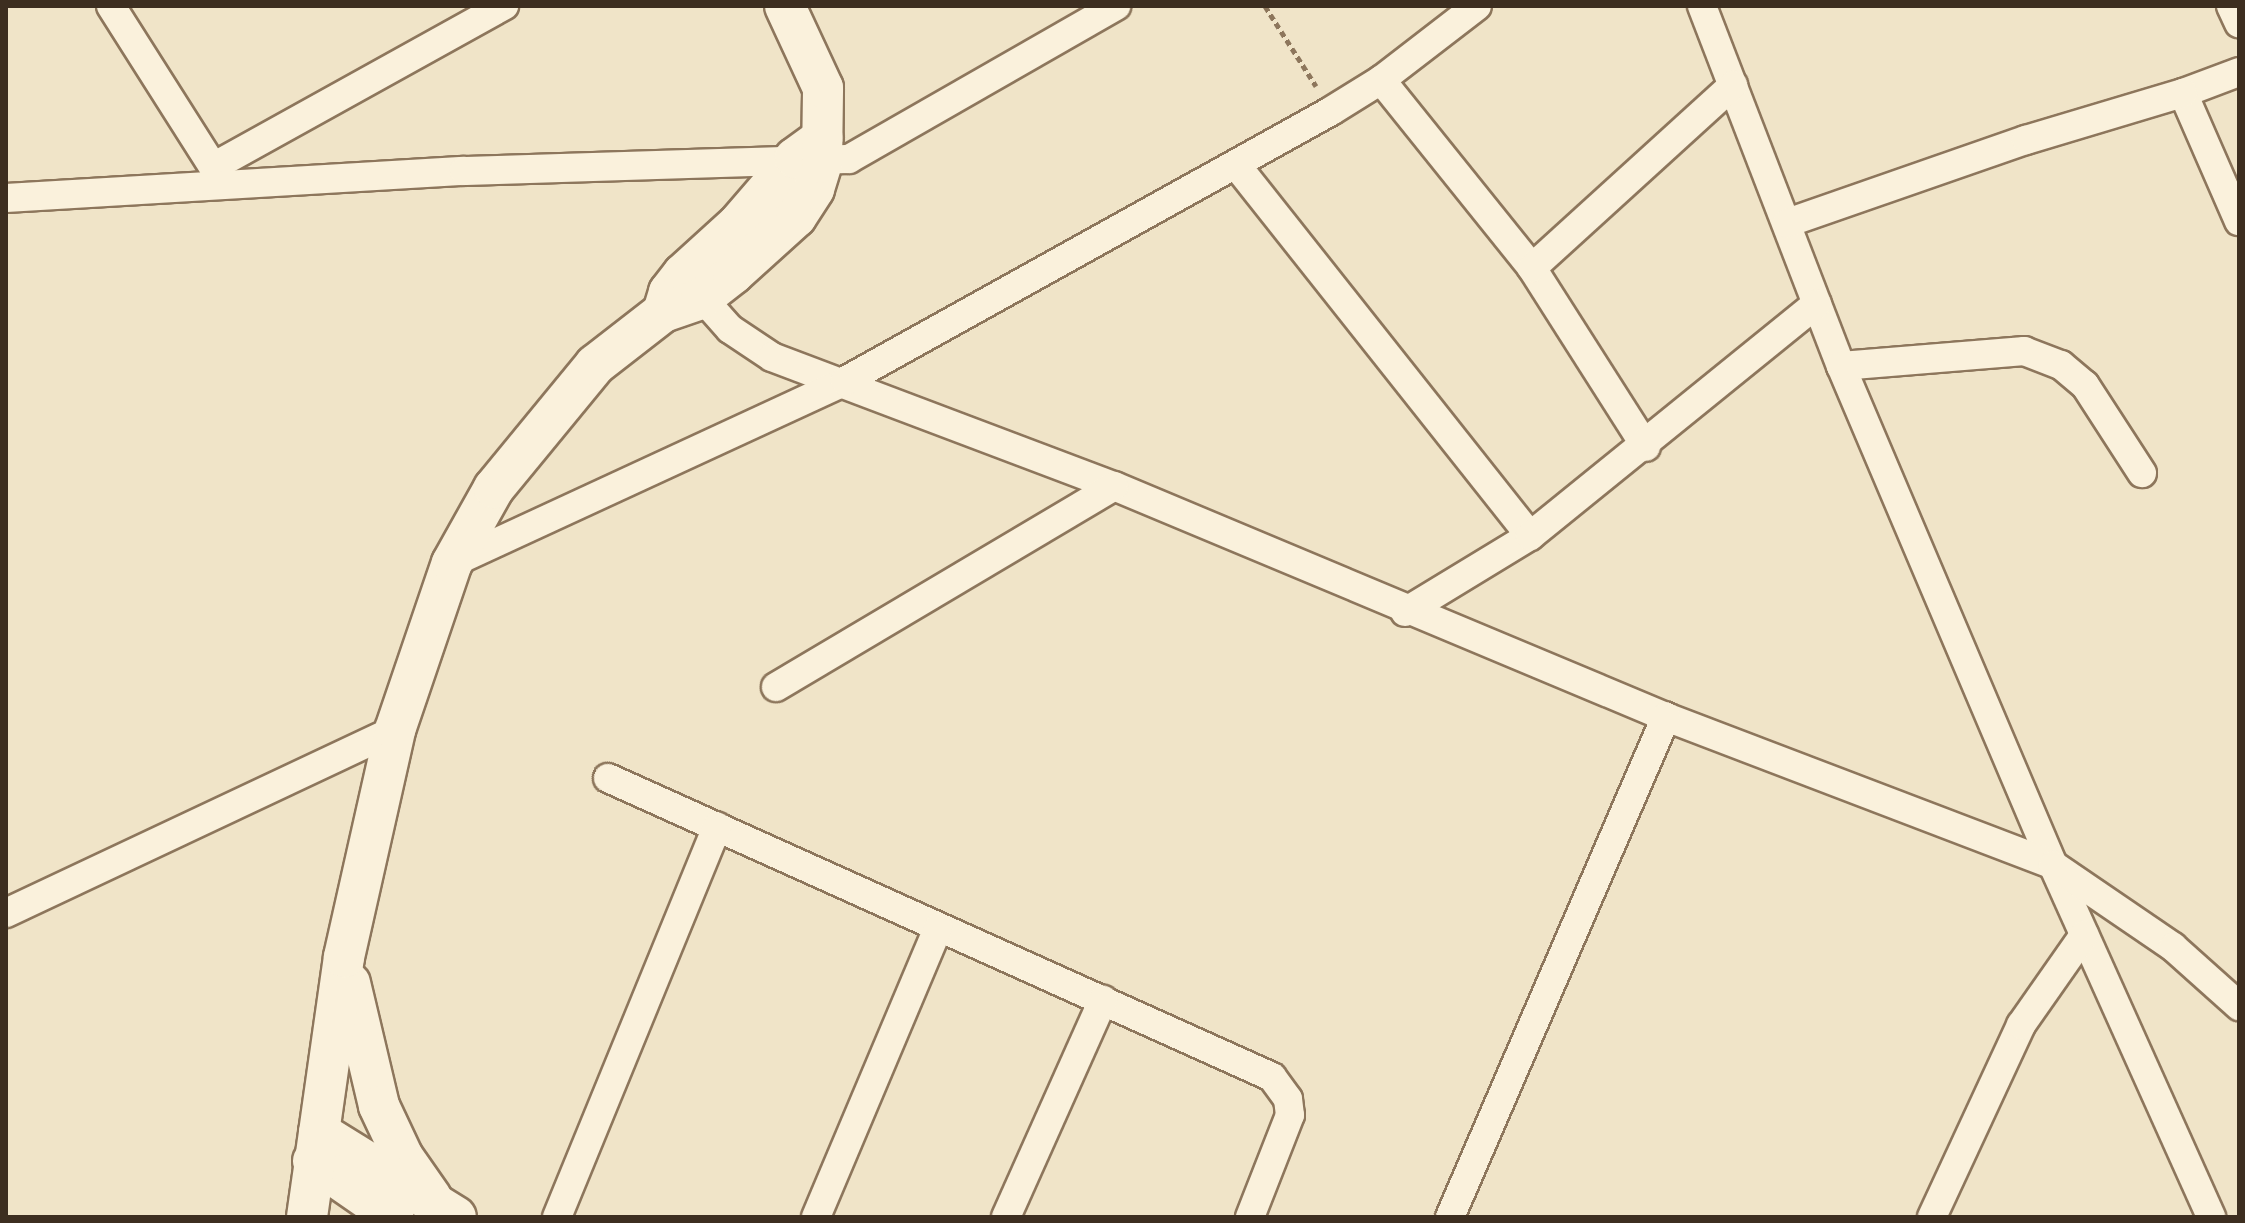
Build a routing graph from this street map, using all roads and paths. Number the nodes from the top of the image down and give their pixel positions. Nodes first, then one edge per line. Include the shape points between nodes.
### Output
1 (111, 6) edge
2 (504, 6) edge
3 (785, 6) edge
4 (1116, 6) edge
5 (1265, 6) edge
6 (1702, 6) edge
7 (2231, 6) edge
8 (1464, 10) edge
9 (2239, 23) edge
10 (2239, 72) edge
11 (1381, 80) junction
12 (1733, 85) junction
13 (2183, 93) junction
14 (1331, 111) junction
15 (813, 153) junction
16 (1237, 166) junction
17 (218, 175) junction
18 (6, 198) edge
19 (2239, 221) edge
20 (1787, 223) junction
21 (1532, 268) junction
22 (692, 286) junction
23 (1817, 304) junction
24 (1841, 366) junction
25 (845, 381) junction
26 (1646, 447) junction
27 (2142, 473) dead end
28 (1114, 486) junction
29 (1530, 536) junction
30 (452, 563) junction
31 (1405, 612) junction
32 (776, 687) dead end
33 (1666, 717) junction
34 (395, 730) junction
35 (608, 778) dead end
36 (717, 827) junction
37 (2053, 865) junction
38 (6, 913) edge
39 (938, 928) junction
40 (2084, 935) junction
41 (344, 957) junction
42 (1103, 1000) junction
43 (2239, 1006) edge
44 (316, 1146) junction
45 (443, 1207) edge
46 (307, 1217) edge
47 (394, 1217) edge
48 (557, 1217) edge
49 (816, 1217) edge
50 (1006, 1217) edge
51 (1250, 1217) edge
52 (1450, 1217) edge
53 (1932, 1217) edge
54 (2211, 1217) edge

1 - 17 street
2 - 17 street
3 - 15 main road via 823,88
4 - 15 street via 876,146
5 - 14 path
6 - 12 street
7 - 9 street
8 - 11 street
10 - 13 street
11 - 14 street
11 - 21 street
12 - 20 street
12 - 21 street
13 - 19 street
13 - 20 street via 2026,140
14 - 16 street
15 - 17 street
15 - 22 main road via 814,189 796,217
16 - 25 street
16 - 29 street
17 - 18 street
20 - 23 street
21 - 26 street
22 - 25 street via 730,329 772,357
22 - 30 main road via 595,365 538,429 494,488
23 - 24 street
23 - 26 street
24 - 27 street via 2024,351 2061,365 2085,385
24 - 37 street
25 - 28 street
25 - 30 street
26 - 29 street
28 - 31 street
28 - 32 street
29 - 31 street
30 - 34 main road
31 - 33 street
33 - 37 street
33 - 52 street
34 - 38 street
34 - 41 main road
35 - 36 street
36 - 39 street
36 - 48 street
37 - 40 street
37 - 43 street via 2173,947
39 - 42 street
39 - 49 street
40 - 53 street via 2021,1025
40 - 54 street
41 - 44 main road
41 - 45 main road via 379,1106 403,1157
42 - 50 street
42 - 51 street via 1272,1077 1280,1088 1290,1115
44 - 45 main road
44 - 46 main road
44 - 47 main road

